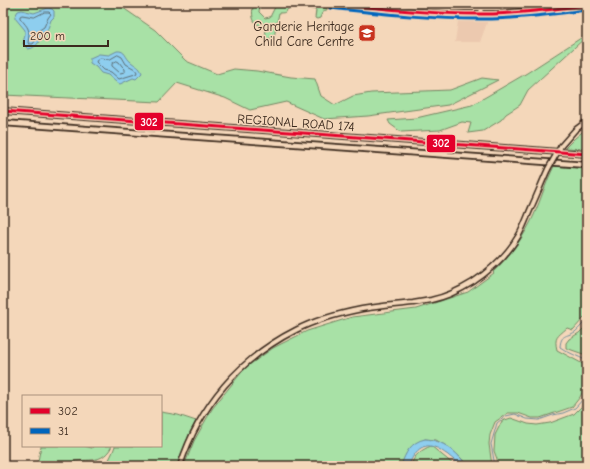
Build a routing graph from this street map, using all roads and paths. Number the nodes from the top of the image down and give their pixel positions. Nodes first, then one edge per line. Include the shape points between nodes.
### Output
1 (331, 3) edge
2 (371, 3) edge
3 (481, 3) edge
4 (549, 3) edge
5 (364, 5) edge
6 (587, 5) edge
7 (481, 8) junction
8 (412, 9) junction
9 (481, 14) junction
10 (3, 111) edge
11 (587, 121) edge
12 (3, 123) edge
13 (587, 154) edge
14 (587, 165) edge
15 (180, 466) edge

1 - 5 main road
2 - 8 main road
3 - 7 street
4 - 7 main road
5 - 8 main road
6 - 9 main road
7 - 8 main road
7 - 9 street
8 - 9 main road
10 - 13 highway, REGIONAL ROAD 174
11 - 15 main road, bridge via 575,130 562,146 548,169 519,235 489,270 461,289 442,297 343,313 297,329 264,349 240,368 217,394 200,420
12 - 14 highway, REGIONAL ROAD 174

